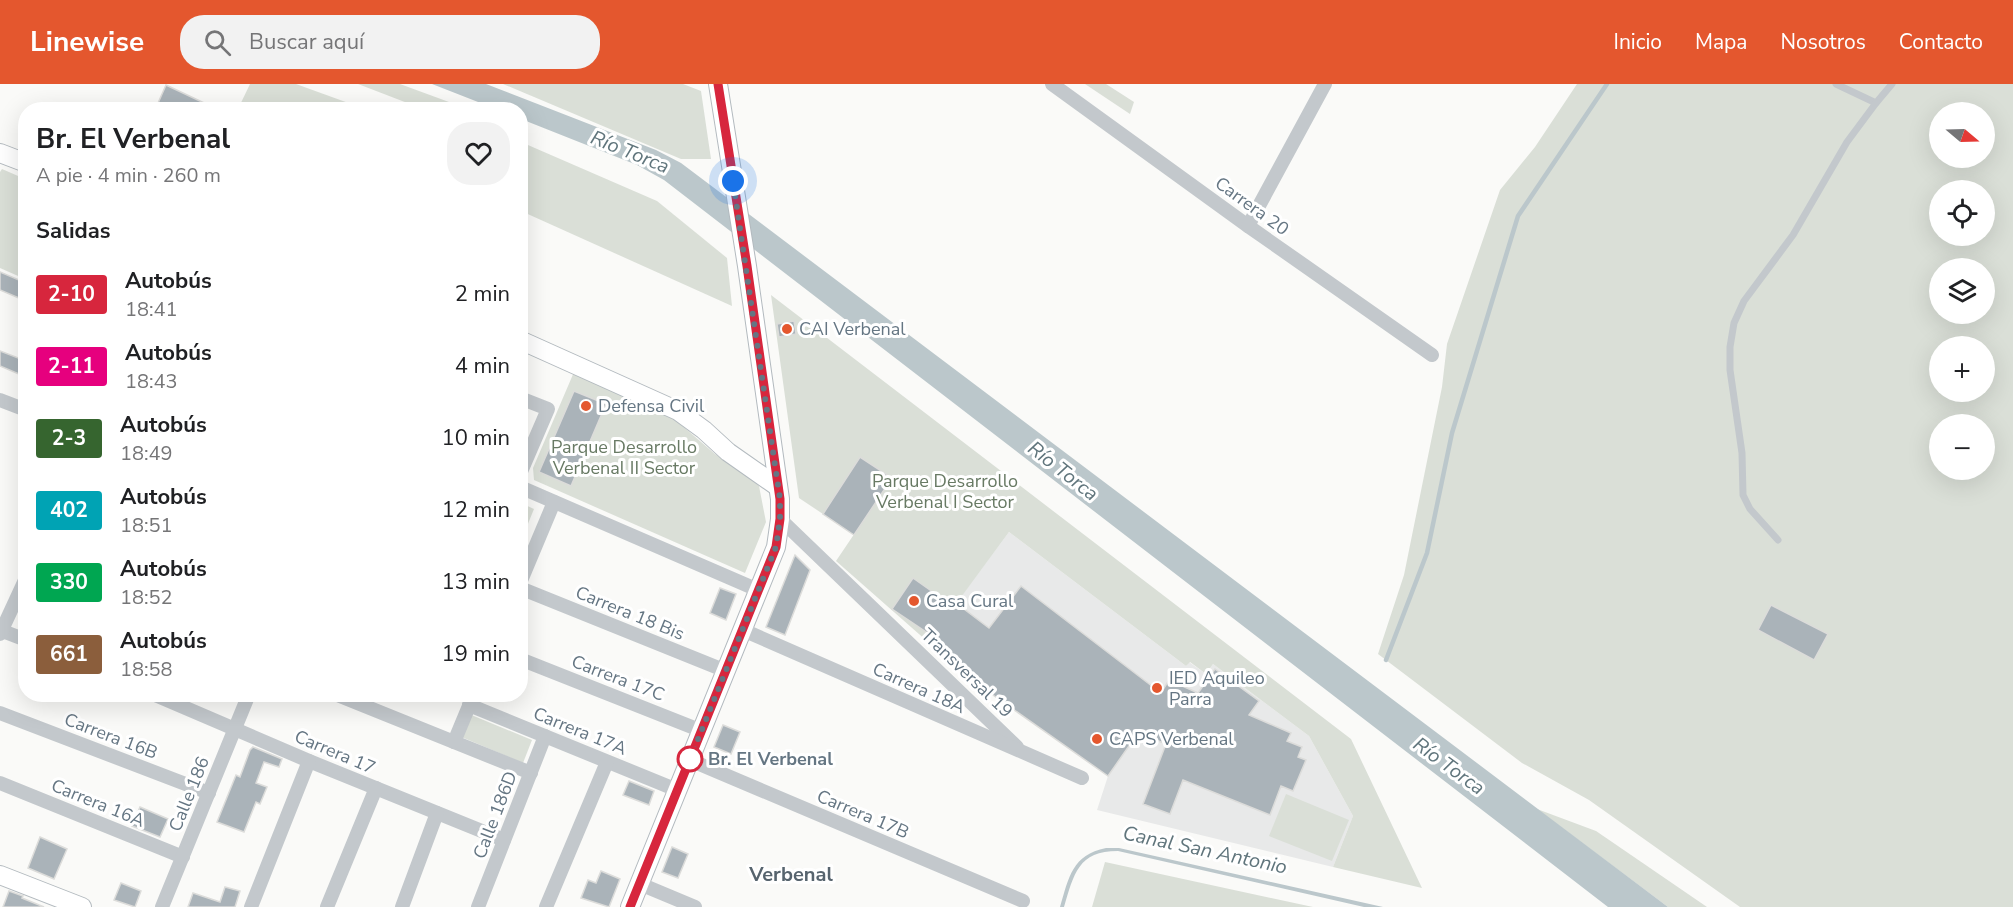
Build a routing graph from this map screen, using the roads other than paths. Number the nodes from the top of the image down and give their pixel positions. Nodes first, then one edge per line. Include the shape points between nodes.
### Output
1 (718, 84) edge
2 (1052, 84) edge
3 (1325, 84) edge
4 (1836, 84) edge
5 (1892, 84) edge
6 (1876, 103) junction
7 (0, 153) edge
8 (18, 160) edge
9 (1248, 226) junction
10 (528, 344) edge
11 (1432, 355) dead end
12 (0, 400) edge
13 (528, 401) edge
14 (18, 407) edge
15 (772, 445) junction
16 (528, 454) edge
17 (738, 459) junction
18 (778, 486) junction
19 (528, 491) edge
20 (554, 502) junction
21 (780, 519) junction
22 (1778, 540) dead end
23 (528, 548) edge
24 (759, 590) junction
25 (528, 591) edge
26 (18, 595) edge
27 (743, 630) junction
28 (1, 632) edge
29 (18, 637) edge
30 (528, 662) edge
31 (726, 671) junction
32 (172, 702) edge
33 (246, 702) edge
34 (355, 702) edge
35 (470, 702) edge
36 (475, 702) edge
37 (0, 713) edge
38 (235, 729) junction
39 (702, 731) junction
40 (545, 736) junction
41 (453, 742) junction
42 (1024, 754) junction
43 (690, 760) junction
44 (309, 761) junction
45 (607, 762) junction
46 (531, 773) junction
47 (1082, 778) dead end
48 (0, 783) edge
49 (376, 789) junction
50 (677, 790) junction
51 (209, 793) junction
52 (436, 813) junction
53 (504, 840) junction
54 (183, 857) junction
55 (0, 875) edge
56 (640, 884) junction
57 (1023, 901) dead end
58 (82, 907) edge
59 (162, 907) edge
60 (251, 907) edge
61 (327, 907) edge
62 (402, 907) edge
63 (478, 907) edge
64 (546, 907) edge
65 (630, 907) edge
66 (694, 907) edge

1 - 15 street
2 - 9 street, Carrera 20
3 - 9 street
4 - 6 lane
5 - 6 lane
6 - 22 lane via 1847,142 1793,235 1744,302 1734,323 1731,370 1743,495 1750,509
7 - 8 street
9 - 11 street, Carrera 20
10 - 17 street via 678,411
12 - 14 street
13 - 16 street via 548,410
15 - 17 street via 760,461
15 - 18 street
17 - 18 street
18 - 21 street
19 - 20 street
20 - 23 street
20 - 24 street
21 - 24 street via 776,547
21 - 42 street, Transversal 19
24 - 27 street
25 - 31 street, Carrera 18 Bis
26 - 28 street
27 - 31 street
27 - 42 street, Carrera 18A
28 - 29 street
30 - 39 street, Carrera 17C
31 - 39 street
32 - 38 street, Carrera 17
33 - 38 street, Calle 186
34 - 41 street
35 - 41 street
36 - 40 street, Carrera 17A
37 - 51 street, Carrera 16B
38 - 44 street, Carrera 17
38 - 51 street, Calle 186
39 - 43 street
40 - 45 street, Carrera 17A
40 - 46 street, Calle 186D
41 - 46 street
42 - 47 street, Carrera 18A
43 - 50 street
43 - 57 street, Carrera 17B
44 - 49 street, Carrera 17
44 - 60 street
45 - 50 street, Carrera 17A
45 - 64 street
46 - 53 street, Calle 186D
48 - 54 street, Carrera 16A
49 - 52 street, Carrera 17
49 - 61 street
50 - 56 street
51 - 54 street, Calle 186
52 - 53 street, Carrera 17
52 - 62 street
53 - 63 street, Calle 186D
54 - 59 street, Calle 186
55 - 58 street
56 - 65 street
56 - 66 street

